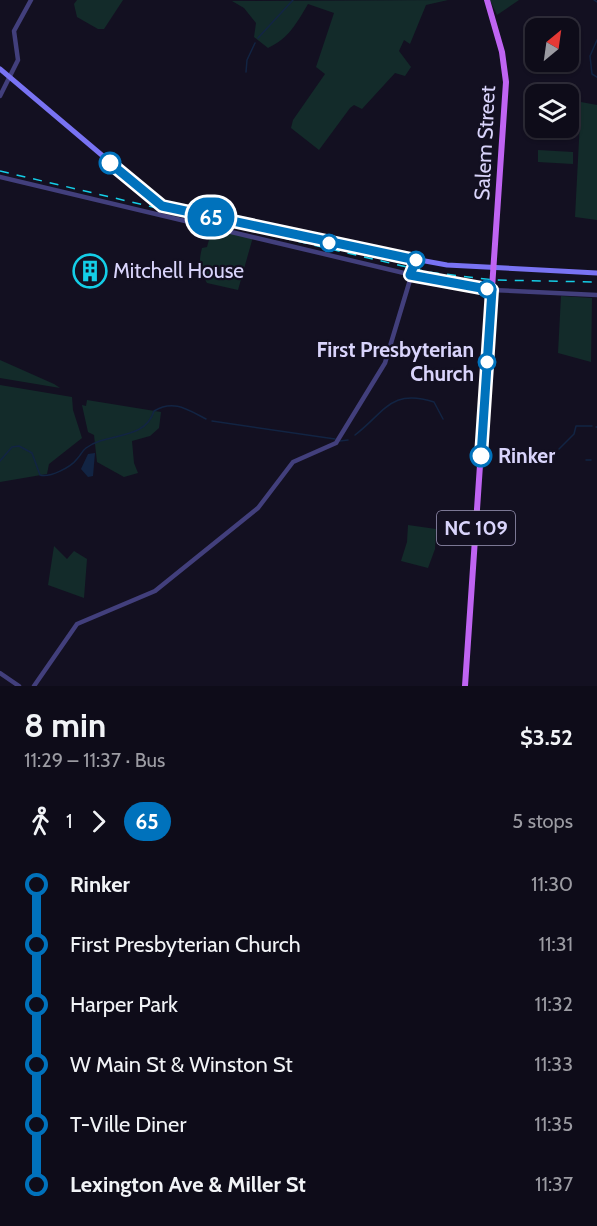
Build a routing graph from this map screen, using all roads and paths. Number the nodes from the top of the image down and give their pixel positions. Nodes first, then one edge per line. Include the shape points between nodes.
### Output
1 (32, 0) edge
2 (487, 0) edge
3 (0, 69) edge
4 (10, 77) junction
5 (0, 96) edge
6 (0, 178) edge
7 (416, 260) junction
8 (494, 268) junction
9 (597, 273) edge
10 (410, 275) junction
11 (492, 290) junction
12 (597, 295) edge
13 (0, 673) edge
14 (19, 686) edge
15 (34, 686) edge
16 (465, 686) edge

1 - 4 street via 14,31 18,60
2 - 8 main road, Salem Street / NC 109 via 506,82
3 - 4 main road
4 - 5 street
4 - 7 main road via 158,203
6 - 10 street
7 - 8 main road
7 - 10 street
8 - 9 main road
8 - 11 main road, Salem Street / NC 109
10 - 11 street
10 - 15 street via 385,363 336,442 295,461 258,508 155,591 77,624
11 - 12 street
11 - 16 main road, NC 109
13 - 14 street

